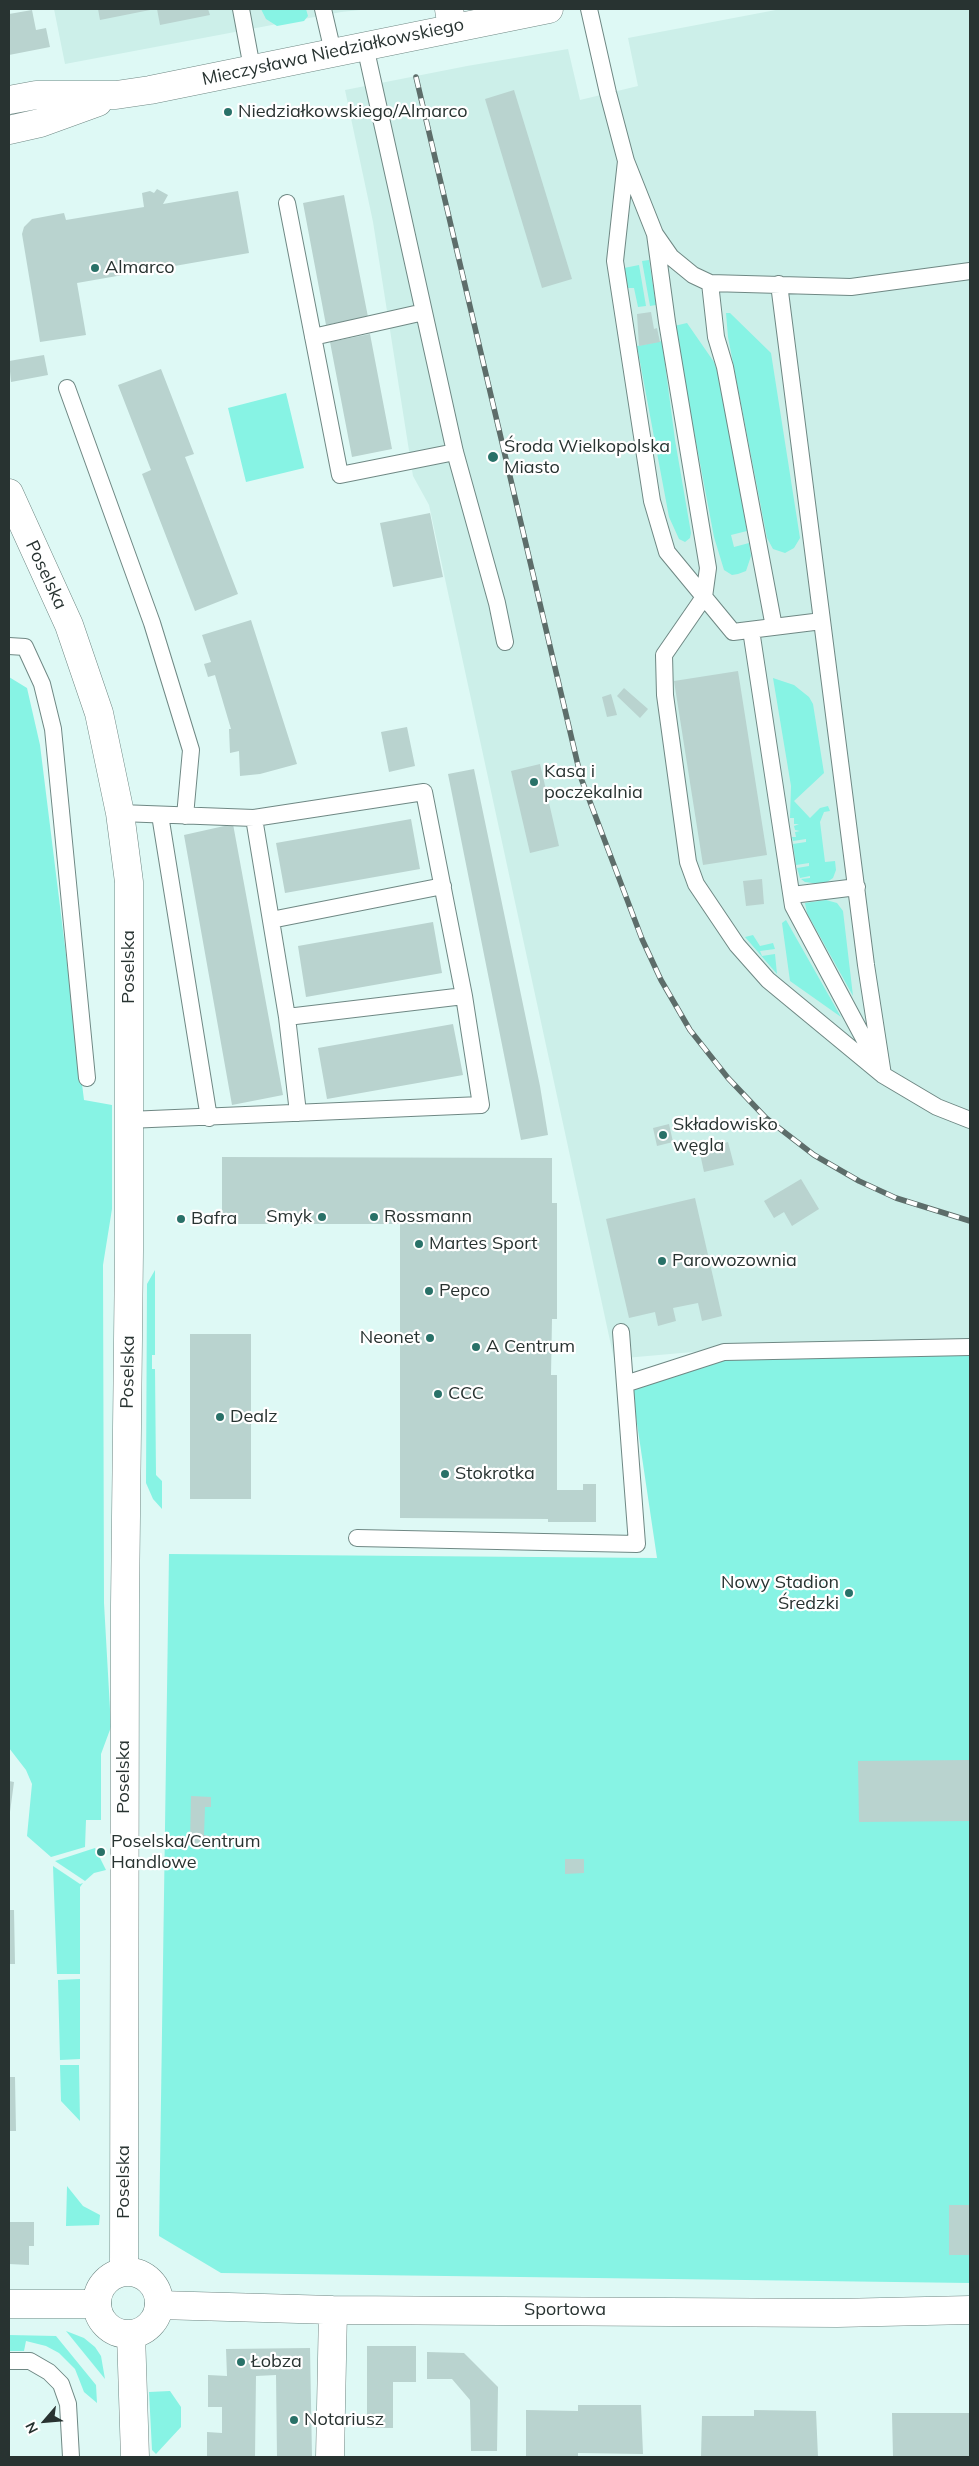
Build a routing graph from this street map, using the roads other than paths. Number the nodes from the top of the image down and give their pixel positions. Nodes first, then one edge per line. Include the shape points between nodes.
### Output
1 (241, 9) edge
2 (323, 9) edge
3 (550, 9) edge
4 (589, 9) edge
5 (451, 18) edge
6 (365, 46) junction
7 (333, 52) junction
8 (252, 68) junction
9 (116, 95) junction
10 (9, 100) edge
11 (9, 130) edge
12 (626, 161) junction
13 (287, 203) dead end
14 (655, 234) junction
15 (970, 271) edge
16 (710, 283) junction
17 (779, 284) junction
18 (424, 312) junction
19 (313, 337) junction
20 (67, 388) dead end
21 (455, 452) junction
22 (9, 493) edge
23 (704, 597) junction
24 (822, 621) junction
25 (774, 627) junction
26 (751, 630) junction
27 (505, 642) dead end
28 (9, 646) edge
29 (120, 813) junction
30 (160, 815) junction
31 (185, 816) junction
32 (254, 818) junction
33 (444, 886) junction
34 (857, 887) junction
35 (792, 895) junction
36 (271, 920) junction
37 (464, 996) junction
38 (287, 1017) junction
39 (883, 1075) junction
40 (87, 1078) dead end
41 (298, 1113) junction
42 (209, 1118) junction
43 (128, 1120) junction
44 (970, 1120) edge
45 (621, 1332) dead end
46 (970, 1347) edge
47 (625, 1384) junction
48 (357, 1538) dead end
49 (124, 2272) junction
50 (9, 2304) edge
51 (97, 2304) junction
52 (159, 2305) junction
53 (332, 2310) junction
54 (970, 2310) edge
55 (131, 2334) junction
56 (9, 2361) edge
57 (71, 2457) edge
58 (135, 2457) edge
59 (330, 2457) edge

1 - 8 lane
2 - 7 lane
3 - 5 street, Mieczysława Niedziałkowskiego
4 - 12 lane
5 - 6 street, Mieczysława Niedziałkowskiego
6 - 7 street, Mieczysława Niedziałkowskiego
6 - 18 lane
7 - 8 street, Mieczysława Niedziałkowskiego
8 - 9 street, Mieczysława Niedziałkowskiego
9 - 10 street, Mieczysława Niedziałkowskiego via 36,95
9 - 11 street, Mieczysława Niedziałkowskiego via 40,123
12 - 14 lane
12 - 23 lane via 615,261 652,501 667,552
13 - 19 lane
14 - 16 lane via 671,257 693,275
14 - 23 lane via 666,322 708,568
15 - 17 lane via 851,287
16 - 17 lane
16 - 25 lane via 716,337 725,367
17 - 24 lane
18 - 19 lane
18 - 21 lane
19 - 21 lane via 340,475
20 - 31 lane via 152,623 191,750
21 - 27 lane
22 - 29 street, Poselska via 69,625 99,713
23 - 26 lane via 733,632
23 - 39 lane via 664,655 665,695 688,862 696,884 737,945 768,980
24 - 25 lane
24 - 34 lane
25 - 26 lane
26 - 35 lane
28 - 40 lane via 25,647 42,684 53,729
29 - 30 lane
29 - 43 street, Poselska via 129,882
30 - 31 lane
30 - 42 lane
31 - 32 lane
32 - 33 lane via 424,792
32 - 36 lane
33 - 36 lane
33 - 37 lane
34 - 35 lane
34 - 39 lane
35 - 39 lane via 793,906
36 - 38 lane
37 - 38 lane
37 - 41 lane via 481,1106
38 - 41 lane
39 - 44 lane via 937,1107
41 - 42 lane
42 - 43 lane
43 - 49 street, Poselska
45 - 47 lane
46 - 47 lane via 724,1352
47 - 48 lane via 637,1544
49 - 51 street via 105,2283
49 - 52 street via 138,2274 150,2281 157,2292
50 - 51 street
51 - 55 street via 100,2316 108,2326 119,2333
52 - 53 street, Sportowa
52 - 55 street via 157,2316 150,2325
53 - 54 street, Sportowa via 838,2313
53 - 59 street
55 - 58 street
56 - 57 lane via 30,2361 61,2384 68,2404

